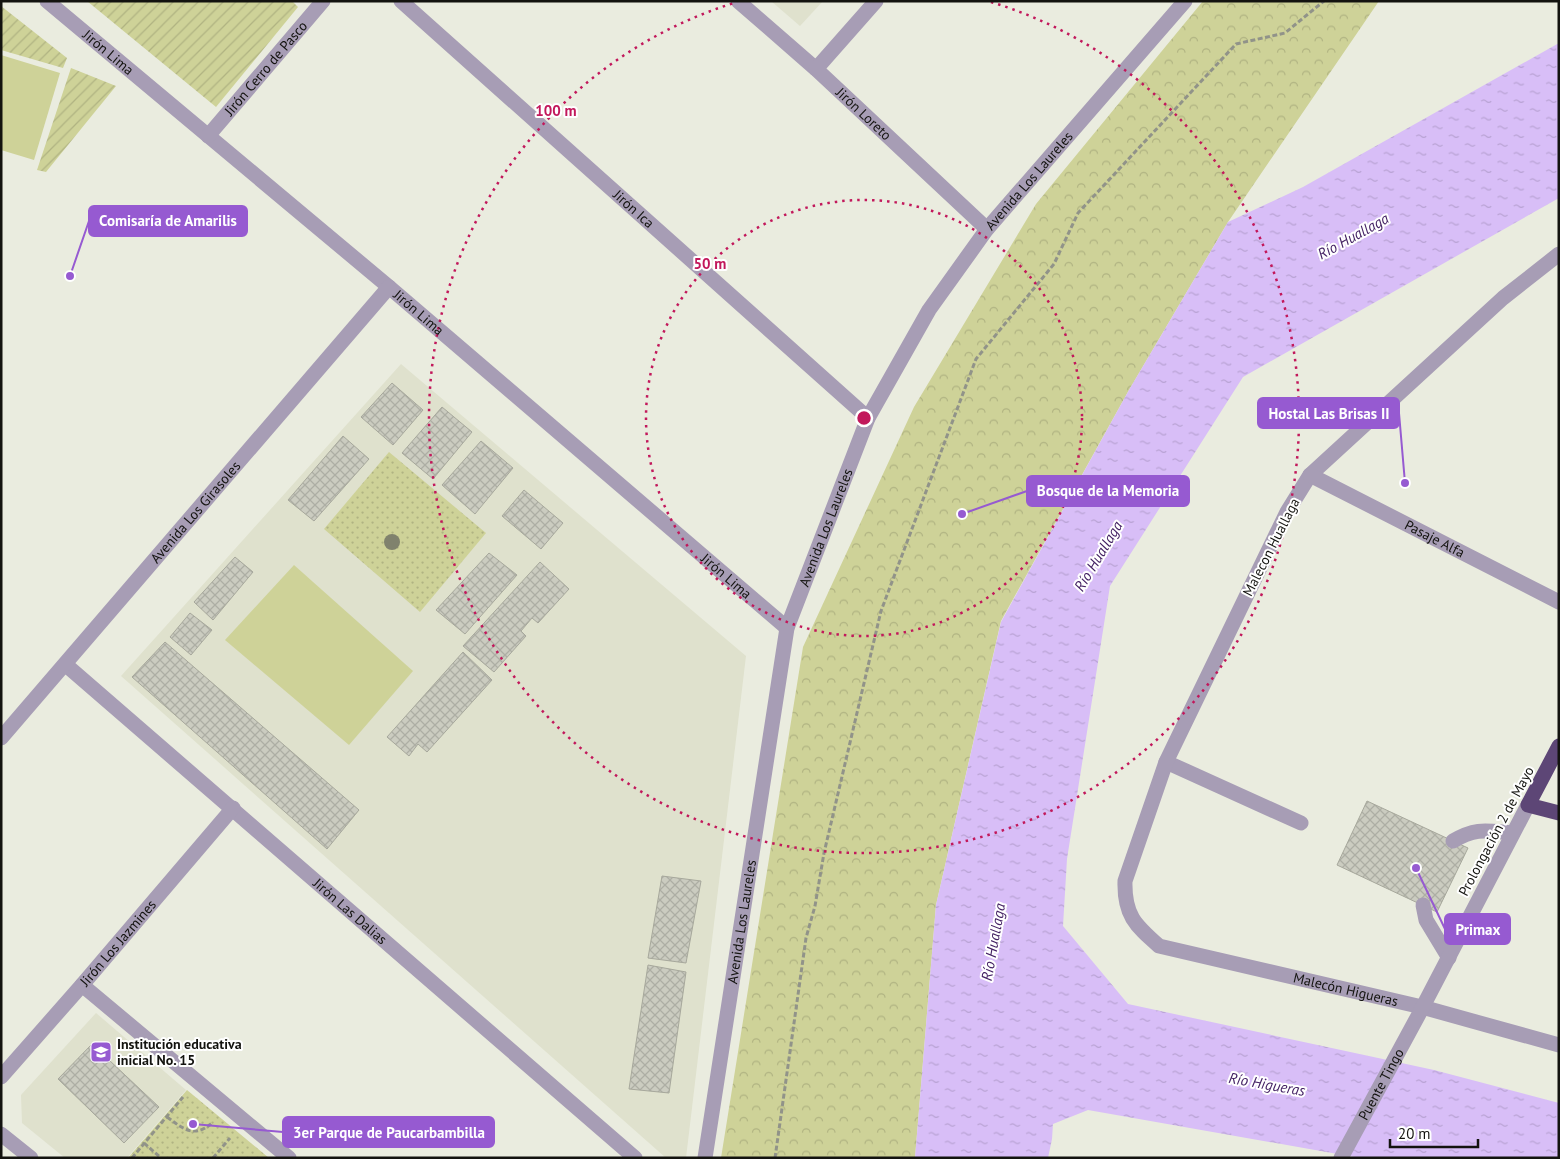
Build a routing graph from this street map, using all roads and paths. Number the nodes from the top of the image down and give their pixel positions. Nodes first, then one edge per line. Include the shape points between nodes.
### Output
1 (47, 1) edge
2 (323, 1) edge
3 (401, 1) edge
4 (738, 1) edge
5 (876, 1) edge
6 (1185, 1) edge
7 (1324, 1) edge
8 (816, 69) junction
9 (208, 136) junction
10 (987, 229) junction
11 (1559, 254) edge
12 (388, 286) junction
13 (868, 418) junction
14 (1310, 475) junction
15 (1559, 602) edge
16 (787, 628) junction
17 (66, 665) junction
18 (1, 738) edge
19 (1559, 746) edge
20 (1166, 762) junction
21 (1528, 805) junction
22 (233, 808) junction
23 (1559, 813) edge
24 (1301, 823) dead end
25 (1513, 833) junction
26 (1453, 841) dead end
27 (1423, 905) dead end
28 (1137, 926) joint
29 (1449, 958) junction
30 (82, 985) junction
31 (1420, 1011) junction
32 (1559, 1045) edge
33 (1, 1077) edge
34 (197, 1081) junction
35 (167, 1117) junction
36 (215, 1119) dead end
37 (1, 1134) edge
38 (233, 1134) dead end
39 (144, 1143) junction
40 (31, 1158) edge
41 (132, 1158) edge
42 (161, 1158) edge
43 (213, 1158) edge
44 (289, 1158) edge
45 (636, 1158) edge
46 (705, 1158) edge
47 (775, 1158) edge
48 (1340, 1158) edge

1 - 9 street, Jirón Lima
2 - 9 street, Jirón Cerro de Pasco
3 - 13 street, Jirón Ica
4 - 8 street, Jirón Loreto
5 - 8 street
6 - 10 street, Avenida Los Laureles
7 - 47 path via 1285,33 1236,44 1078,213 1054,264 976,359 881,611 806,938
8 - 10 street, Jirón Loreto
9 - 12 street, Jirón Lima
10 - 13 street, Avenida Los Laureles via 929,310
11 - 14 street, Malecon Huallaga via 1503,298
12 - 16 street, Jirón Lima
12 - 17 street, Avenida Los Girasoles
13 - 16 street, Avenida Los Laureles
14 - 15 street, Pasaje Alfa
14 - 20 street, Malecon Huallaga via 1286,512
16 - 46 street, Avenida Los Laureles
17 - 18 street, Avenida Los Girasoles
17 - 22 street, Jirón Las Dalias
19 - 21 highway, Prolongación 2 de Mayo
20 - 24 street
20 - 28 street, Malecon Huallaga via 1125,881 1124,897
21 - 23 highway
21 - 25 street, Prolongación 2 de Mayo
22 - 30 street, Jirón Los Jazmines
22 - 45 street, Jirón Las Dalias
25 - 26 street via 1472,832
25 - 29 street, Prolongación 2 de Mayo
27 - 29 street via 1426,920
28 - 31 street, Malecón Higueras via 1159,946
29 - 31 street, Prolongación 2 de Mayo
30 - 33 street, Jirón Los Jazmines
30 - 34 street
31 - 32 street, Malecón Higueras
31 - 48 street, Puente Tingo
34 - 35 path
34 - 44 street
35 - 36 path via 184,1130 191,1131 205,1128
35 - 39 path
37 - 40 street
38 - 43 path
39 - 41 path
39 - 42 path

